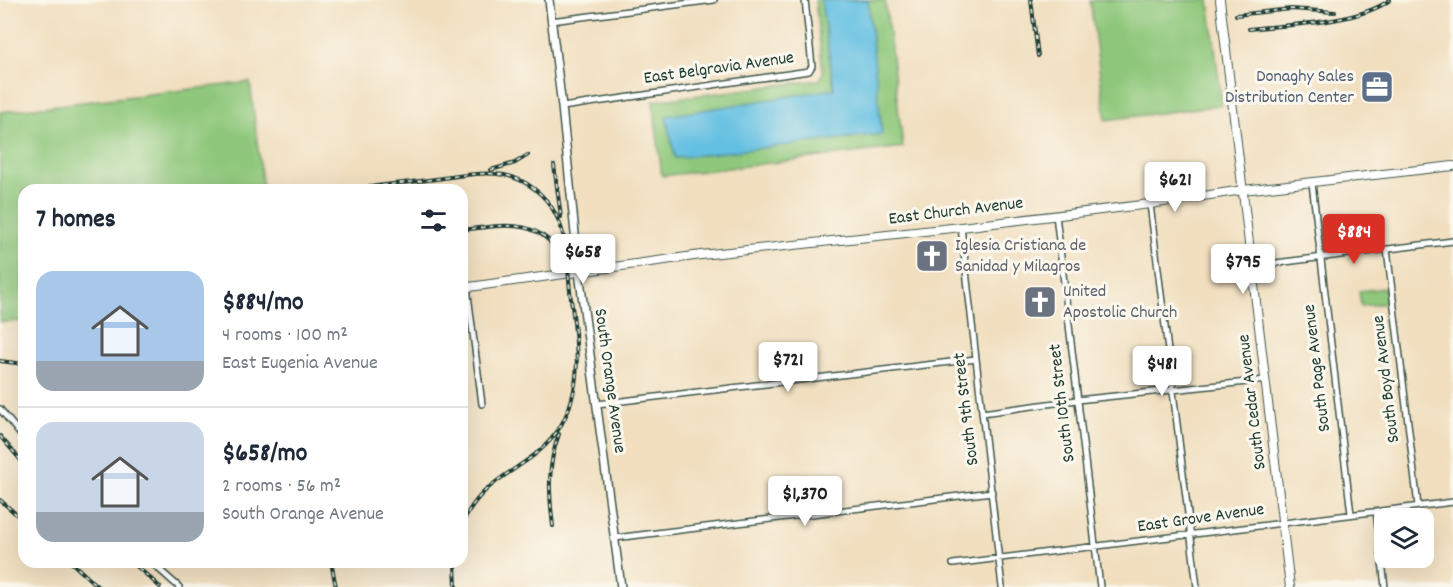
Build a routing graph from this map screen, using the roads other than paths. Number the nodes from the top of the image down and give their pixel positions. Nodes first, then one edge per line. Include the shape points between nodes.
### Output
1 (549, 0) edge
2 (714, 0) edge
3 (805, 0) edge
4 (1220, 0) edge
5 (551, 21) junction
6 (562, 107) junction
7 (1453, 166) edge
8 (1312, 183) junction
9 (1243, 190) junction
10 (1150, 204) junction
11 (1056, 214) junction
12 (961, 227) junction
13 (1453, 241) edge
14 (1387, 249) junction
15 (1320, 257) junction
16 (1252, 266) junction
17 (579, 272) junction
18 (468, 287) edge
19 (468, 308) edge
20 (976, 359) junction
21 (1267, 380) junction
22 (1172, 390) junction
23 (1077, 400) junction
24 (482, 404) dead end
25 (597, 404) junction
26 (0, 409) edge
27 (982, 412) junction
28 (18, 432) edge
29 (992, 492) junction
30 (1453, 502) edge
31 (1418, 506) junction
32 (1401, 508) edge
33 (1374, 511) edge
34 (1351, 514) junction
35 (1282, 523) junction
36 (1191, 536) junction
37 (615, 538) junction
38 (1096, 548) junction
39 (999, 558) junction
40 (953, 564) dead end
41 (158, 568) edge
42 (1383, 568) edge
43 (179, 587) edge
44 (621, 587) edge
45 (1002, 587) edge
46 (1100, 587) edge
47 (1197, 587) edge
48 (1290, 587) edge
49 (1385, 587) edge

1 - 5 street, South Orange Avenue
2 - 5 street
3 - 6 street, East Belgravia Avenue via 812,66 809,71
4 - 9 main road, South Cedar Avenue
5 - 6 street, South Orange Avenue
6 - 17 street, South Orange Avenue
7 - 8 main road, East Church Avenue
8 - 9 main road, East Church Avenue
8 - 15 street, South Page Avenue
9 - 10 main road, East Church Avenue
9 - 16 main road, South Cedar Avenue
10 - 11 main road, East Church Avenue
10 - 22 street
11 - 12 main road, East Church Avenue
11 - 23 street, South 10th Street
12 - 17 main road, East Church Avenue
12 - 20 street, South 9th Street
13 - 14 street
14 - 15 street
14 - 31 street, South Boyd Avenue
15 - 16 street
15 - 34 street, South Page Avenue
16 - 21 main road, South Cedar Avenue
17 - 18 main road, East Church Avenue
17 - 25 street, South Orange Avenue
19 - 24 street
20 - 25 street
20 - 27 street, South 9th Street
21 - 22 street
21 - 35 main road, South Cedar Avenue
22 - 23 street
22 - 36 street
23 - 27 street
23 - 38 street, South 10th Street
25 - 37 street, South Orange Avenue
26 - 28 street
27 - 29 street, South 9th Street
29 - 37 street
29 - 39 street, South 9th Street
30 - 31 street, East Grove Avenue
31 - 32 street, East Grove Avenue
33 - 34 street, East Grove Avenue
34 - 35 street, East Grove Avenue
35 - 36 street, East Grove Avenue
35 - 48 main road, South Cedar Avenue
36 - 38 street, East Grove Avenue
36 - 47 street
37 - 44 street, South Orange Avenue
38 - 39 street, East Grove Avenue
38 - 46 street, South 10th Street
39 - 40 street, East Grove Avenue
39 - 45 street, South 9th Street
41 - 43 street
42 - 49 street

